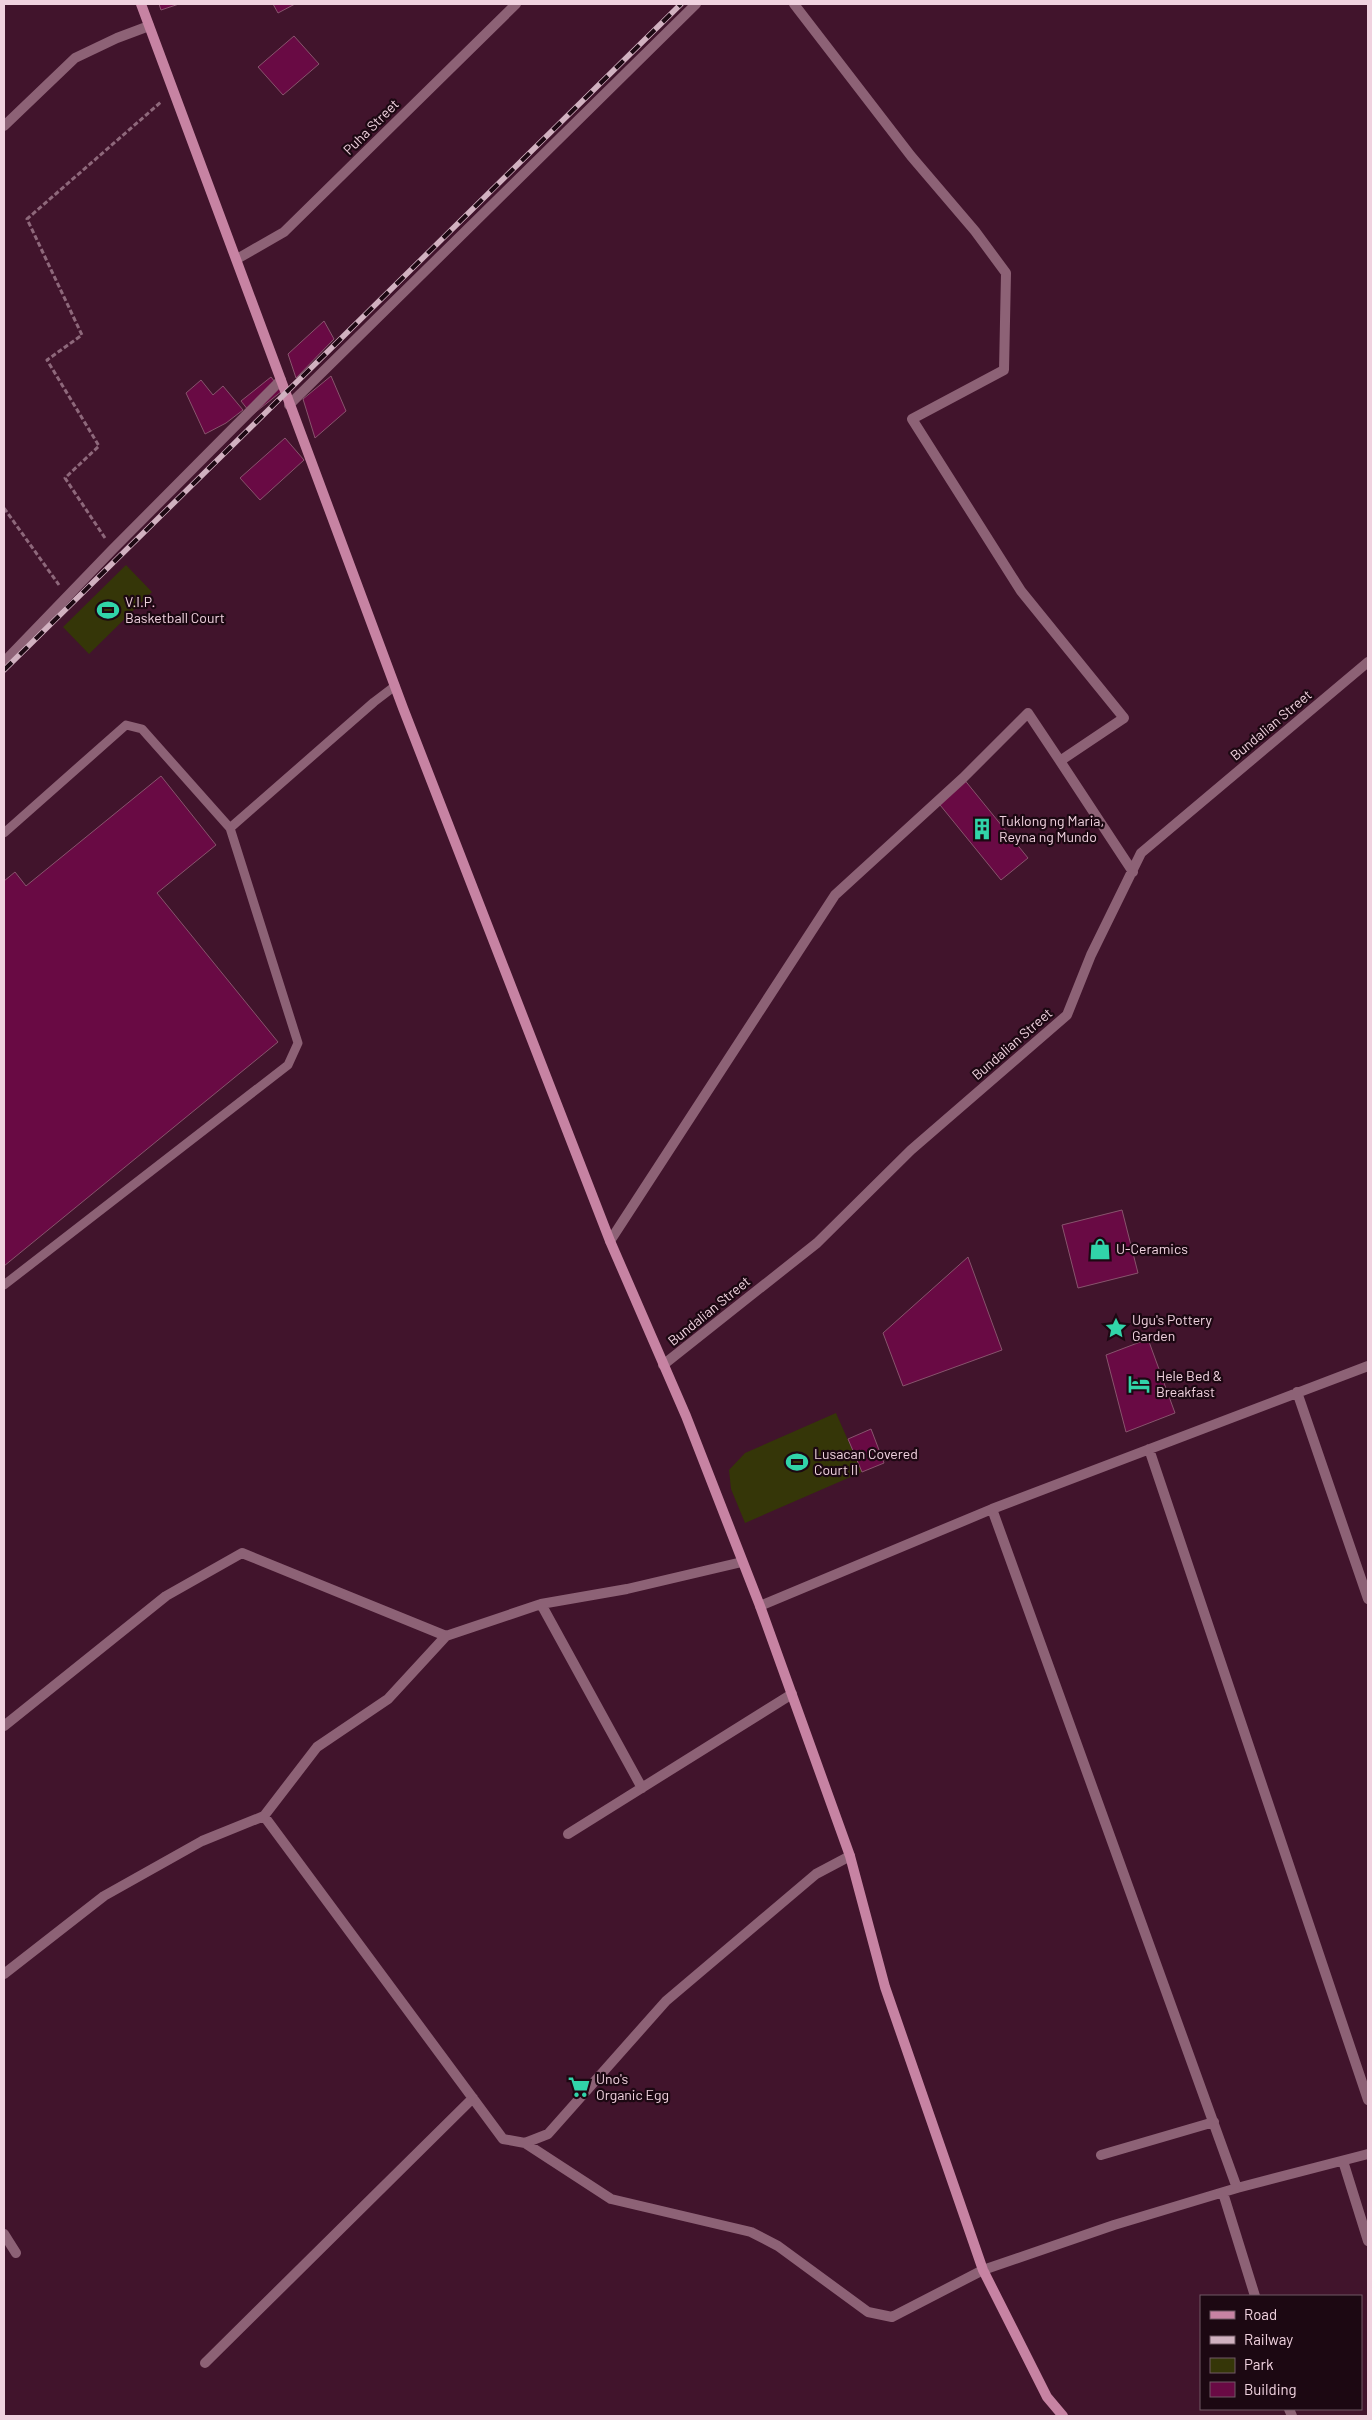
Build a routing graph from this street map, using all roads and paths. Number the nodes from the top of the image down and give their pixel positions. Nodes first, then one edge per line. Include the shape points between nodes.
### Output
1 (140, 4) edge
2 (516, 4) edge
3 (696, 4) edge
4 (794, 4) edge
5 (149, 26) junction
6 (173, 92) junction
7 (4, 126) edge
8 (238, 259) junction
9 (281, 380) junction
10 (289, 405) junction
11 (4, 508) edge
12 (113, 548) junction
13 (67, 596) junction
14 (4, 662) edge
15 (1368, 662) edge
16 (395, 686) junction
17 (1060, 761) junction
18 (230, 828) junction
19 (4, 833) edge
20 (1133, 872) junction
21 (610, 1241) junction
22 (4, 1285) edge
23 (663, 1366) junction
24 (1368, 1366) edge
25 (1297, 1392) junction
26 (1149, 1449) junction
27 (992, 1509) junction
28 (742, 1562) junction
29 (1368, 1599) edge
30 (541, 1604) junction
31 (760, 1606) junction
32 (446, 1636) junction
33 (792, 1694) junction
34 (4, 1726) edge
35 (642, 1788) junction
36 (264, 1816) junction
37 (568, 1834) dead end
38 (850, 1856) junction
39 (4, 1974) edge
40 (472, 2098) junction
41 (1368, 2100) edge
42 (1214, 2122) junction
43 (525, 2142) junction
44 (1368, 2154) edge
45 (1101, 2155) dead end
46 (1343, 2161) junction
47 (1237, 2188) junction
48 (1223, 2193) junction
49 (4, 2234) edge
50 (1368, 2241) edge
51 (16, 2253) dead end
52 (983, 2270) junction
53 (1255, 2295) edge
54 (205, 2363) dead end
55 (1063, 2416) edge

1 - 5 street
2 - 8 street, Puha Street via 284,232
3 - 10 street
4 - 17 street via 1006,273 1004,370 912,419 1021,591 1124,718
5 - 6 street
5 - 7 street via 75,58
6 - 8 street
6 - 12 path via 27,219 82,335 47,360 99,446 65,478
8 - 9 street
9 - 10 street
9 - 12 street
10 - 16 street
11 - 13 path
12 - 13 street
13 - 14 street
15 - 20 street, Bundalian Street via 1141,853
16 - 18 lane
16 - 21 street
17 - 20 street
17 - 21 street via 1028,712 963,778 836,895
18 - 19 lane via 142,729 126,725
18 - 22 lane via 298,1044 295,1051 288,1065
20 - 23 street, Bundalian Street via 1091,955 1067,1015 911,1150 817,1242
21 - 23 street
23 - 28 street via 686,1416
24 - 25 street
25 - 26 street
25 - 29 street
26 - 27 street
26 - 41 street
27 - 31 street
27 - 42 street
28 - 30 street via 627,1589
28 - 31 street
30 - 32 street
30 - 35 street
31 - 33 street
32 - 34 street via 242,1553 166,1596
32 - 36 street via 388,1699 317,1747
33 - 35 street
33 - 38 street
35 - 37 street
36 - 39 street via 202,1841 104,1896
36 - 40 street
38 - 43 street via 816,1874 666,2001 548,2134
38 - 52 street via 885,1987
40 - 43 street via 503,2138
40 - 54 street
42 - 45 street
42 - 47 street
43 - 52 street via 611,2198 751,2232 778,2246 868,2312 892,2317
44 - 46 street
46 - 47 street
46 - 50 street
47 - 48 street
48 - 52 street via 1114,2225
48 - 53 street
49 - 51 street
52 - 55 street via 1047,2397

